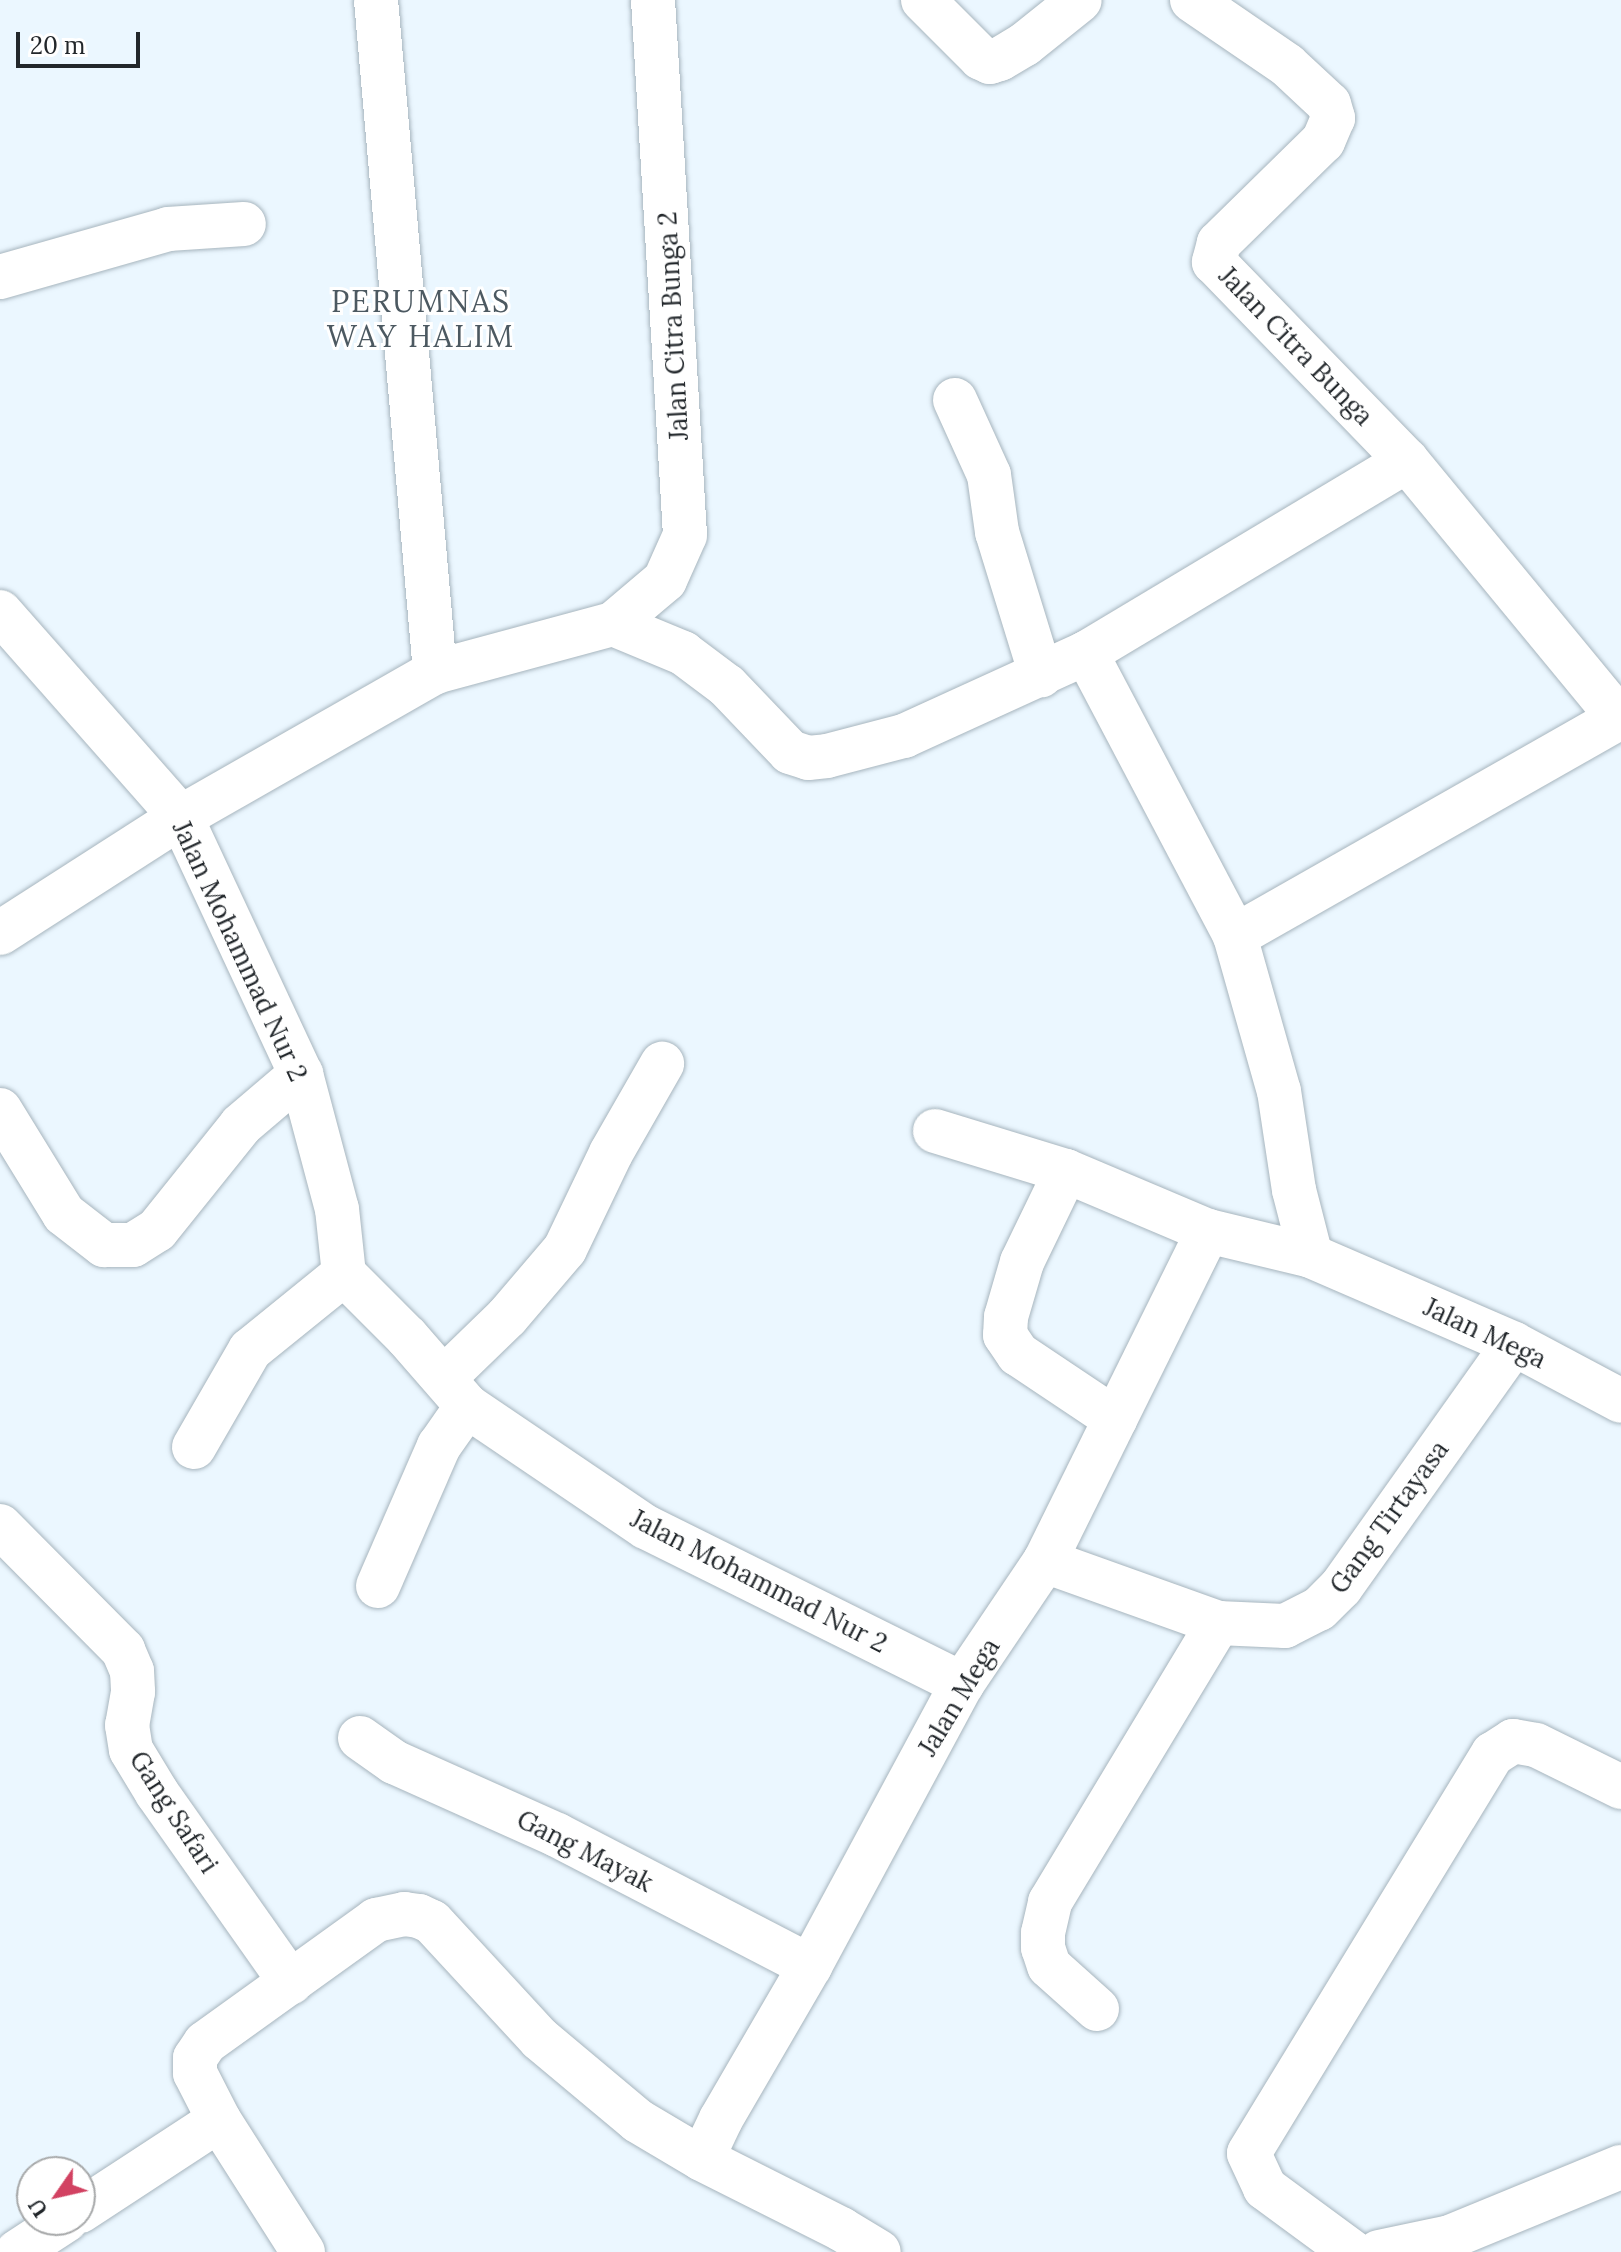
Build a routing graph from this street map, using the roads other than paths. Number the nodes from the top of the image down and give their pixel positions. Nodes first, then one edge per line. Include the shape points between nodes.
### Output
1 (376, 0) edge
2 (653, 0) edge
3 (923, 0) edge
4 (1080, 0) edge
5 (1192, 0) edge
6 (244, 224) dead end
7 (0, 277) edge
8 (955, 400) dead end
9 (1407, 461) junction
10 (0, 612) edge
11 (613, 624) junction
12 (1086, 653) junction
13 (435, 672) junction
14 (1041, 675) junction
15 (1620, 717) edge
16 (181, 817) junction
17 (0, 933) edge
18 (1235, 936) junction
19 (662, 1064) dead end
20 (301, 1074) junction
21 (0, 1110) edge
22 (935, 1131) dead end
23 (1066, 1171) junction
24 (1208, 1231) junction
25 (1311, 1256) junction
26 (344, 1274) junction
27 (1514, 1344) junction
28 (456, 1392) junction
29 (1621, 1401) edge
30 (1115, 1419) junction
31 (194, 1447) dead end
32 (0, 1526) edge
33 (1045, 1561) junction
34 (378, 1586) dead end
35 (1218, 1623) junction
36 (962, 1684) junction
37 (360, 1738) dead end
38 (1621, 1787) edge
39 (810, 1966) junction
40 (291, 1983) junction
41 (1097, 2009) dead end
42 (219, 2120) junction
43 (702, 2159) junction
44 (1621, 2167) edge
45 (96, 2201) edge
46 (42, 2236) edge
47 (833, 2240) edge
48 (17, 2252) edge
49 (303, 2252) edge
50 (879, 2252) edge
51 (1352, 2252) edge
52 (1379, 2252) edge

1 - 13 street
2 - 11 street, Jalan Citra Bunga 2 via 685,535 665,580
3 - 4 street via 990,62 1025,44
5 - 9 street, Jalan Citra Bunga via 1287,65 1329,104 1333,118 1323,141 1219,243 1214,262
6 - 7 street via 168,229
8 - 14 street via 989,475 997,532
9 - 12 street
9 - 15 street
10 - 16 street, Jalan Mohammad Nur 2
11 - 13 street
11 - 14 street via 683,653 727,686 790,752 808,758 904,736
12 - 14 street
12 - 18 street
13 - 16 street
15 - 18 street
16 - 17 street
16 - 20 street, Jalan Mohammad Nur 2
18 - 25 street via 1279,1091 1294,1190
19 - 28 street via 565,1249 507,1317
20 - 21 street via 241,1125 157,1230 133,1245 104,1245 64,1214
20 - 26 street, Jalan Mohammad Nur 2 via 337,1209
22 - 23 street, Jalan Mega
23 - 24 street, Jalan Mega
23 - 30 street via 1022,1262 1005,1335 1018,1354
24 - 25 street, Jalan Mega
24 - 30 street, Jalan Mega
25 - 27 street, Jalan Mega
26 - 28 street, Jalan Mohammad Nur 2
26 - 31 street via 250,1350
27 - 29 street, Jalan Mega
27 - 35 street, Gang Tirtayasa via 1341,1587 1319,1609 1285,1626
28 - 34 street via 439,1446
28 - 36 street, Jalan Mohammad Nur 2 via 646,1527
30 - 33 street, Jalan Mega
32 - 40 street, Gang Safari via 123,1650 132,1671 127,1725 131,1750
33 - 35 street, Gang Tirtayasa
33 - 36 street, Jalan Mega
35 - 41 street via 1050,1902 1043,1948 1049,1966
36 - 39 street, Jalan Mega
37 - 39 street, Gang Mayak via 394,1762 545,1830
38 - 51 street via 1536,1745 1513,1741 1493,1754 1249,2153 1265,2188
39 - 43 street, Jalan Mega
40 - 42 street via 205,2043 195,2058 195,2073
40 - 43 street via 376,1920 419,1916 456,1947 540,2039 638,2121
42 - 45 street
42 - 49 street
43 - 47 street
44 - 52 street via 1450,2237
46 - 48 street
47 - 50 street

